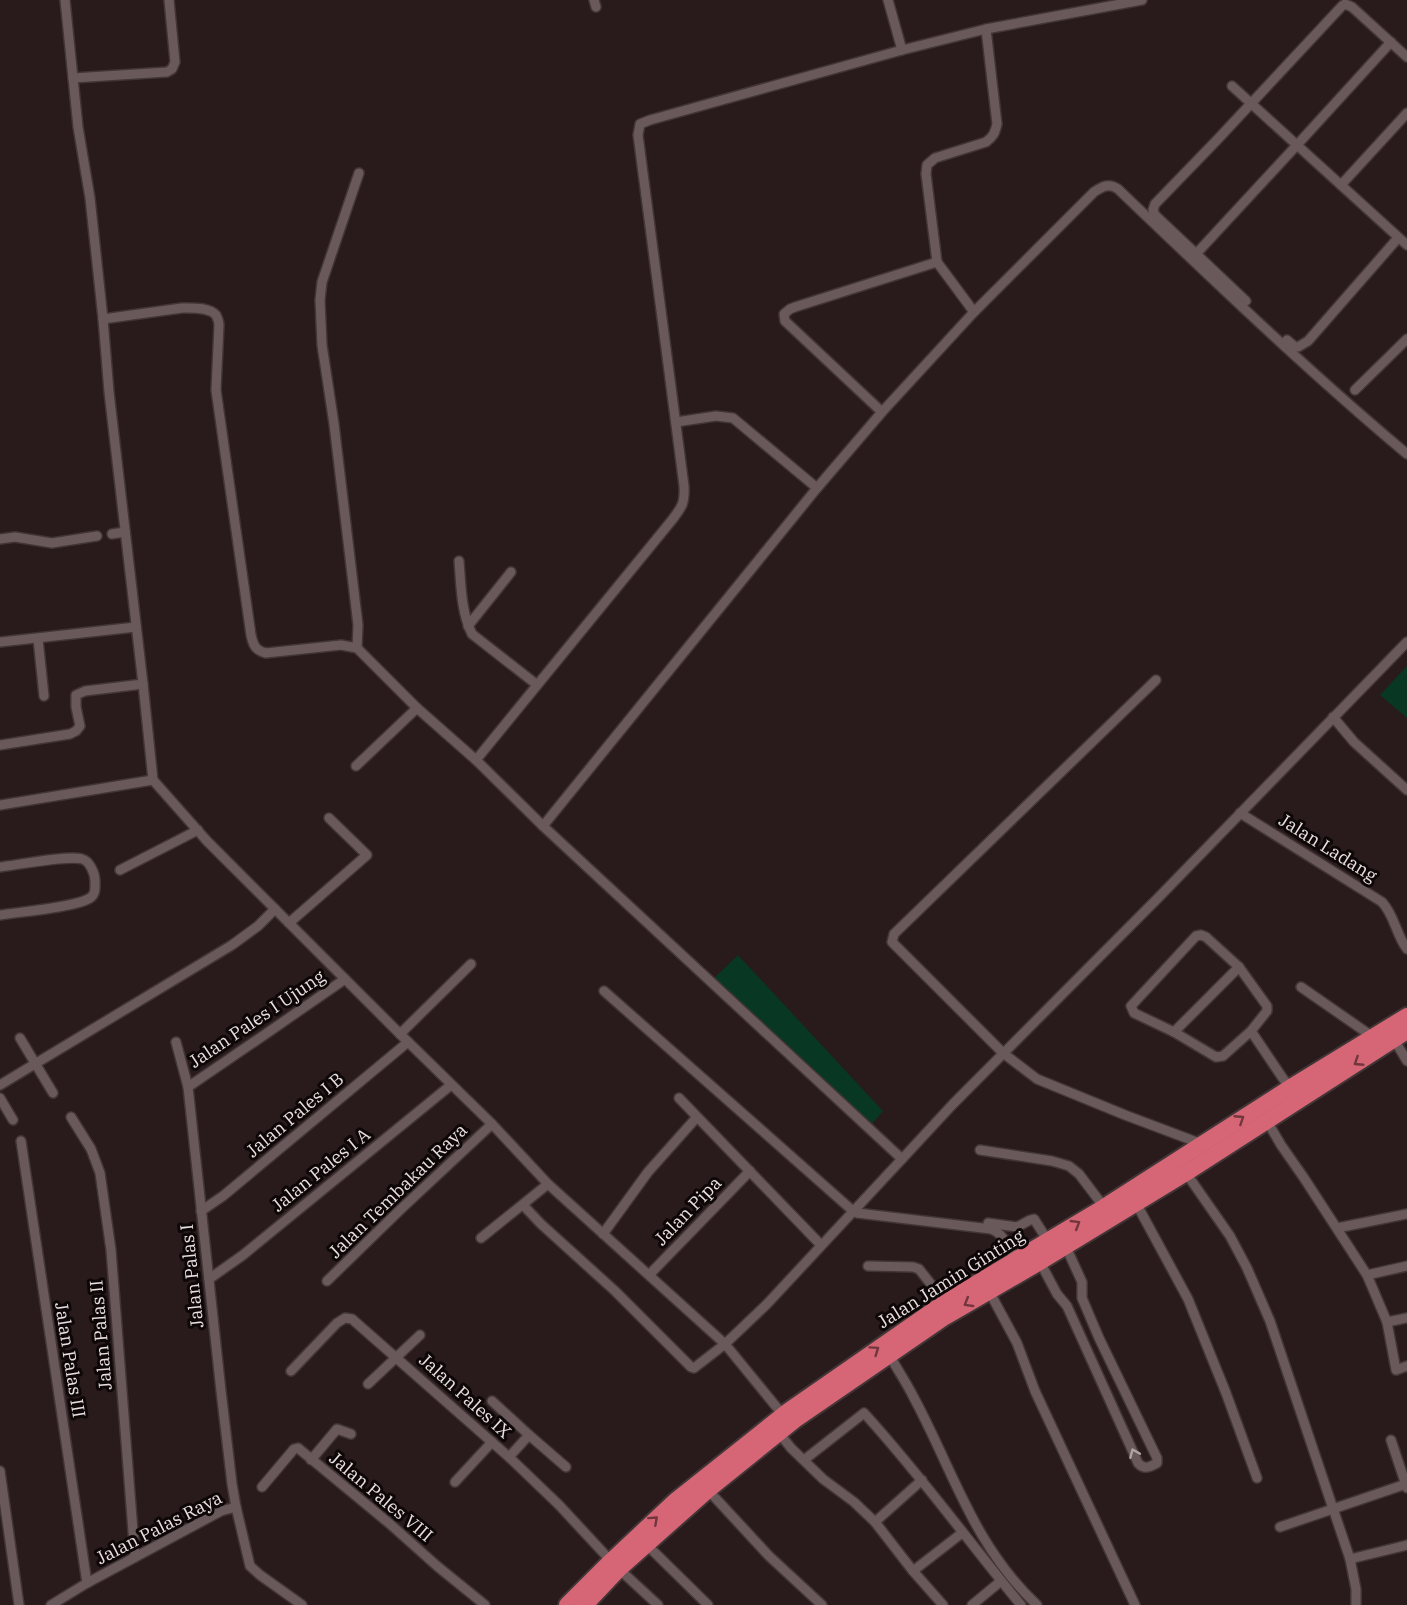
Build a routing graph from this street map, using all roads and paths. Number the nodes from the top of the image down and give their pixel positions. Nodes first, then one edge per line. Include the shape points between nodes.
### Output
1 (65, 0) edge
2 (169, 0) edge
3 (888, 0) edge
4 (1075, 0) edge
5 (1143, 0) edge
6 (1077, 12) junction
7 (987, 29) junction
8 (1391, 42) junction
9 (902, 50) junction
10 (1407, 57) edge
11 (73, 78) junction
12 (1232, 86) dead end
13 (1251, 103) junction
14 (1407, 113) edge
15 (1297, 146) junction
16 (359, 173) dead end
17 (1341, 184) junction
18 (1398, 238) junction
19 (1407, 245) edge
20 (1196, 254) junction
21 (937, 262) junction
22 (974, 312) junction
23 (103, 319) junction
24 (1407, 339) edge
25 (1355, 390) dead end
26 (882, 412) junction
27 (676, 422) junction
28 (1407, 454) edge
29 (817, 488) junction
30 (125, 532) junction
31 (112, 534) dead end
32 (97, 536) dead end
33 (0, 539) edge
34 (459, 561) dead end
35 (511, 572) dead end
36 (468, 626) junction
37 (136, 627) junction
38 (38, 639) junction
39 (0, 642) edge
40 (1407, 642) edge
41 (357, 648) junction
42 (1156, 680) dead end
43 (143, 684) junction
44 (536, 684) junction
45 (44, 696) dead end
46 (417, 708) junction
47 (1333, 717) junction
48 (0, 745) edge
49 (476, 760) junction
50 (356, 766) dead end
51 (153, 780) junction
52 (1407, 790) edge
53 (0, 805) edge
54 (1240, 813) junction
55 (329, 818) dead end
56 (543, 826) junction
57 (198, 830) junction
58 (0, 867) edge
59 (120, 870) dead end
60 (275, 909) junction
61 (0, 915) edge
62 (289, 923) junction
63 (1407, 949) edge
64 (471, 964) dead end
65 (1239, 967) junction
66 (345, 979) junction
67 (1301, 987) dead end
68 (604, 991) dead end
69 (1397, 1027) edge
70 (1251, 1031) junction
71 (1174, 1032) junction
72 (400, 1035) junction
73 (20, 1038) dead end
74 (176, 1042) dead end
75 (408, 1042) junction
76 (1003, 1053) junction
77 (1407, 1061) edge
78 (35, 1063) junction
79 (0, 1085) edge
80 (452, 1085) junction
81 (188, 1086) junction
82 (1291, 1087) junction
83 (53, 1092) dead end
84 (0, 1098) edge
85 (679, 1098) dead end
86 (71, 1117) dead end
87 (697, 1117) junction
88 (13, 1120) dead end
89 (1267, 1120) junction
90 (492, 1125) junction
91 (21, 1141) dead end
92 (1202, 1144) junction
93 (980, 1150) dead end
94 (902, 1159) junction
95 (1182, 1166) junction
96 (750, 1171) junction
97 (548, 1184) junction
98 (1136, 1203) junction
99 (523, 1205) junction
100 (1104, 1207) junction
101 (855, 1209) junction
102 (201, 1211) junction
103 (1407, 1214) edge
104 (1337, 1228) junction
105 (603, 1234) junction
106 (481, 1238) dead end
107 (1048, 1241) junction
108 (821, 1245) junction
109 (1066, 1247) junction
110 (1016, 1260) junction
111 (1040, 1262) junction
112 (868, 1266) dead end
113 (1407, 1266) edge
114 (649, 1275) junction
115 (1367, 1275) junction
116 (209, 1280) junction
117 (327, 1281) dead end
118 (989, 1291) junction
119 (1082, 1298) junction
120 (945, 1302) junction
121 (1067, 1306) junction
122 (1407, 1318) edge
123 (1387, 1322) junction
124 (420, 1335) dead end
125 (1098, 1338) junction
126 (725, 1344) junction
127 (1086, 1344) junction
128 (890, 1356) junction
129 (397, 1357) junction
130 (1112, 1366) junction
131 (1407, 1366) edge
132 (1396, 1370) junction
133 (291, 1371) dead end
134 (1099, 1373) junction
135 (1395, 1382) dead end
136 (368, 1384) dead end
137 (1128, 1398) junction
138 (492, 1401) dead end
139 (1112, 1405) junction
140 (789, 1416) junction
141 (1142, 1425) junction
142 (779, 1433) junction
143 (1125, 1433) junction
144 (351, 1434) dead end
145 (530, 1435) junction
146 (1391, 1440) dead end
147 (492, 1442) junction
148 (509, 1457) junction
149 (311, 1460) junction
150 (804, 1460) junction
151 (566, 1467) dead end
152 (0, 1471) edge
153 (1257, 1478) dead end
154 (922, 1480) junction
155 (455, 1482) dead end
156 (1406, 1486) edge
157 (262, 1487) dead end
158 (708, 1490) junction
159 (236, 1507) junction
160 (1334, 1509) junction
161 (874, 1522) junction
162 (1280, 1527) dead end
163 (962, 1533) junction
164 (647, 1545) junction
165 (1407, 1545) edge
166 (135, 1557) junction
167 (1350, 1559) junction
168 (615, 1565) junction
169 (913, 1571) junction
170 (1001, 1581) junction
171 (87, 1583) junction
172 (19, 1605) edge
173 (51, 1605) edge
174 (302, 1605) edge
175 (485, 1605) edge
176 (567, 1605) edge
177 (586, 1605) edge
178 (658, 1605) edge
179 (708, 1605) edge
180 (822, 1605) edge
181 (943, 1605) edge
182 (972, 1605) edge
183 (1021, 1605) edge
184 (1037, 1605) edge
185 (1135, 1605) edge
186 (1356, 1605) edge

1 - 11 street
2 - 11 street via 175,62 172,69
3 - 9 street
4 - 6 street
5 - 6 street
6 - 7 street
7 - 9 street
7 - 21 street via 995,132 986,142 935,158 927,165
8 - 10 street
8 - 13 street via 1345,4
8 - 15 street
9 - 27 street via 640,124 638,135
11 - 23 street
12 - 13 street
13 - 15 street
13 - 20 street via 1154,206 1155,215
14 - 17 street
15 - 17 street
15 - 20 street
16 - 41 street via 322,282 320,300 322,345 358,625
17 - 18 street
18 - 19 street
18 - 20 street via 1308,341 1298,347
21 - 22 street
21 - 26 street via 795,307 784,314 785,321
22 - 26 street
22 - 28 street via 1094,192 1112,186
23 - 30 street
23 - 41 street via 182,308 211,311 216,316 216,390 253,645 266,653 341,645
24 - 25 street
26 - 29 street
27 - 29 street via 716,416 733,418
27 - 44 street via 684,486 682,507
29 - 56 street
30 - 31 street
30 - 37 street
32 - 33 street via 52,543 15,537
34 - 36 street
35 - 36 street
36 - 44 street via 472,634
37 - 38 street
37 - 43 street
38 - 39 street
38 - 45 street
40 - 47 street
41 - 46 street
42 - 76 street via 892,937 893,945
43 - 48 street via 76,695 80,726 70,734
43 - 51 street
44 - 49 street
46 - 49 street
46 - 50 street
47 - 52 street via 1354,742
47 - 54 street
49 - 56 street
51 - 53 street
51 - 57 street
54 - 63 street, Jalan Ladang via 1382,902
54 - 76 street
55 - 62 street via 367,855
56 - 94 street
57 - 59 street
57 - 60 street
58 - 61 street via 82,859 89,863 95,877 95,889 89,899
60 - 62 street
60 - 78 street via 232,945
62 - 66 street
64 - 72 street
65 - 70 street via 1268,1007
65 - 71 street
65 - 71 street via 1206,937 1196,936 1131,1006 1134,1013
66 - 72 street
66 - 81 street, Jalan Pales I Ujung
67 - 69 street
68 - 101 street
69 - 77 street
69 - 82 highway, Jalan Jamin Ginting
69 -> 89 highway, Jalan Jamin Ginting
70 - 71 street via 1217,1057
70 - 82 street
72 - 75 street
73 - 78 street
74 - 81 street, Jalan Palas I
75 - 80 street
75 - 102 street, Jalan Pales I B
76 - 92 street via 1037,1079
76 - 94 street
78 - 79 street
78 - 83 street
80 - 90 street
80 - 116 street, Jalan Pales I A
81 - 102 street, Jalan Palas I
92 -> 82 highway, Jalan Jamin Ginting
84 - 88 street
85 - 87 street
86 - 166 street, Jalan Palas II via 91,1149 100,1173 111,1250
87 - 96 street
87 - 105 street via 648,1172
89 - 95 highway, Jalan Jamin Ginting
89 - 104 street
90 - 97 street
90 - 117 street, Jalan Tembakau Raya
91 - 171 street, Jalan Palas III
92 - 95 highway, Jalan Jamin Ginting
93 - 100 street via 1069,1166
94 - 101 street
95 - 98 highway, Jalan Jamin Ginting
95 - 100 highway, Jalan Jamin Ginting
95 - 160 street via 1247,1268 1270,1321
96 - 108 street
96 - 114 street, Jalan Pipa
97 - 99 street
97 - 105 street
98 - 109 highway, Jalan Jamin Ginting
98 - 153 street via 1188,1299
99 - 106 street
99 - 126 street via 691,1367 697,1367
107 -> 100 highway, Jalan Jamin Ginting
101 - 107 street via 1014,1227 1034,1219
101 - 108 street
101 - 110 street via 857,1213 995,1230
102 - 116 street, Jalan Palas I
103 - 104 street
104 - 115 street
105 - 114 street
107 - 110 highway, Jalan Jamin Ginting
108 - 126 street
109 - 111 highway, Jalan Jamin Ginting
109 - 119 street via 1082,1282
110 - 120 highway, Jalan Jamin Ginting
111 - 118 highway, Jalan Jamin Ginting
111 - 121 street
112 - 120 street via 919,1269
113 - 115 street
114 - 126 street
115 - 123 street
116 - 159 street, Jalan Palas I
118 -> 128 highway, Jalan Jamin Ginting
118 - 185 street via 1017,1343 1035,1391
119 - 121 street
119 - 125 street
140 -> 120 highway, Jalan Jamin Ginting
121 - 127 street
122 - 123 street
123 - 132 street
124 - 129 street
125 - 127 street
125 - 130 street
126 - 140 street
127 - 134 street
128 - 140 highway, Jalan Jamin Ginting
128 - 184 street via 983,1539 1012,1580
129 - 133 street, Jalan Pales IX via 352,1318 345,1318
129 - 136 street
129 - 147 street, Jalan Pales IX
130 - 134 street
130 - 137 street
131 - 132 street
132 - 135 street
134 - 139 street
137 - 139 street
137 - 141 street
138 - 145 street
139 - 143 street
140 - 142 highway, Jalan Jamin Ginting
168 -> 140 highway, Jalan Jamin Ginting via 675,1502
141 - 143 street
141 -> 143 street via 1157,1460 1155,1464 1148,1467 1138,1462
142 - 150 street
142 - 158 highway, Jalan Jamin Ginting
144 - 149 street via 337,1429
145 - 148 street
145 - 151 street
146 - 156 street
147 - 148 street, Jalan Pales IX
147 - 155 street
148 - 168 street, Jalan Pales IX
149 - 157 street, Jalan Pales VIII via 298,1448 294,1449
149 - 175 street, Jalan Pales VIII
150 - 154 street via 864,1413
150 - 161 street
152 - 172 street
154 - 161 street
154 - 163 street
156 - 160 street
158 - 164 highway, Jalan Jamin Ginting
158 - 180 street via 769,1556
159 - 166 street, Jalan Palas Raya via 221,1511
159 - 174 street, Jalan Palas Raya via 250,1566
160 - 162 street
160 - 167 street
161 - 169 street
163 - 169 street
163 - 170 street
164 - 168 highway, Jalan Jamin Ginting
164 - 179 street
165 - 167 street
166 - 171 street, Jalan Palas Raya
167 - 186 street
168 - 176 highway, Jalan Jamin Ginting
168 - 177 highway, Jalan Jamin Ginting
168 - 178 street, Jalan Pales IX
169 - 181 street
170 - 182 street
170 - 183 street
171 - 173 street, Jalan Palas Raya

